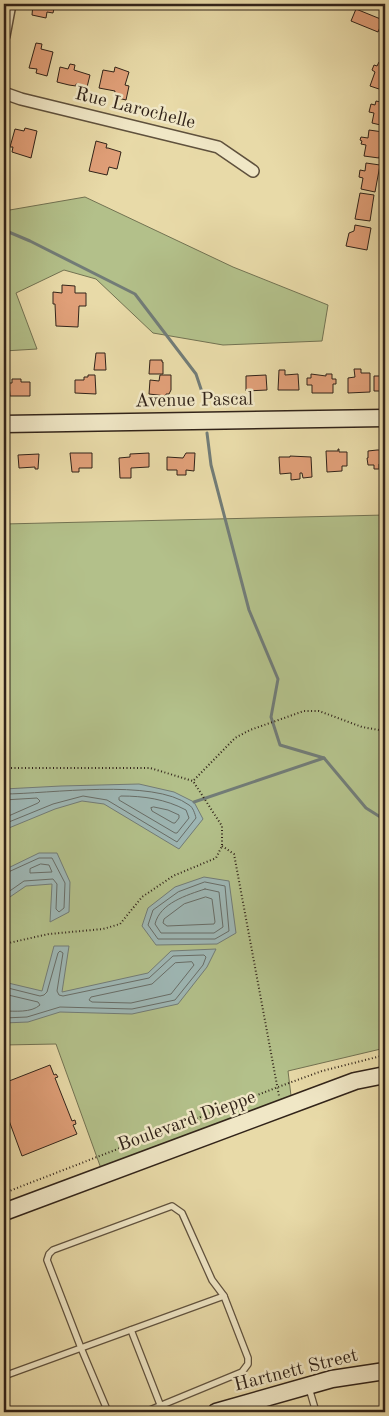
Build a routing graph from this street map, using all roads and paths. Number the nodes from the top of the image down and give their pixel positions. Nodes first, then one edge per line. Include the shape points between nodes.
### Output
1 (10, 4) edge
2 (4, 36) edge
3 (4, 92) edge
4 (253, 171) dead end
5 (385, 418) edge
6 (4, 424) edge
7 (385, 729) edge
8 (4, 768) edge
9 (193, 781) junction
10 (222, 846) junction
11 (4, 944) edge
12 (385, 1055) edge
13 (385, 1075) edge
14 (278, 1087) junction
15 (282, 1108) junction
16 (4, 1193) edge
17 (4, 1212) edge
18 (224, 1296) junction
19 (131, 1330) junction
20 (81, 1348) junction
21 (385, 1371) edge
22 (4, 1376) edge
23 (308, 1386) junction
24 (160, 1406) junction
25 (108, 1412) edge
26 (145, 1412) edge
27 (163, 1412) edge
28 (216, 1412) edge
29 (316, 1412) edge

1 - 2 street
3 - 4 street, Rue Larochelle via 22,100 218,147
5 - 6 street, Avenue Pascal
7 - 9 path via 362,727 319,711 304,711 235,738
8 - 9 path via 150,768
9 - 10 path via 222,826
10 - 11 path via 216,858 173,876 142,897 120,924
10 - 14 path via 234,854
12 - 14 path via 322,1071
13 - 15 street, Boulevard Dieppe via 356,1081
14 - 15 path
14 - 16 path
15 - 17 street, Boulevard Dieppe
18 - 19 lane
18 - 20 lane via 212,1280 182,1213 172,1206 166,1207 49,1254 47,1260
18 - 24 lane via 248,1358 246,1368
19 - 20 lane
19 - 24 lane
20 - 22 lane
20 - 25 lane
21 - 23 street, Hartnett Street
23 - 28 street, Hartnett Street
23 - 29 lane
24 - 26 lane
24 - 27 lane

